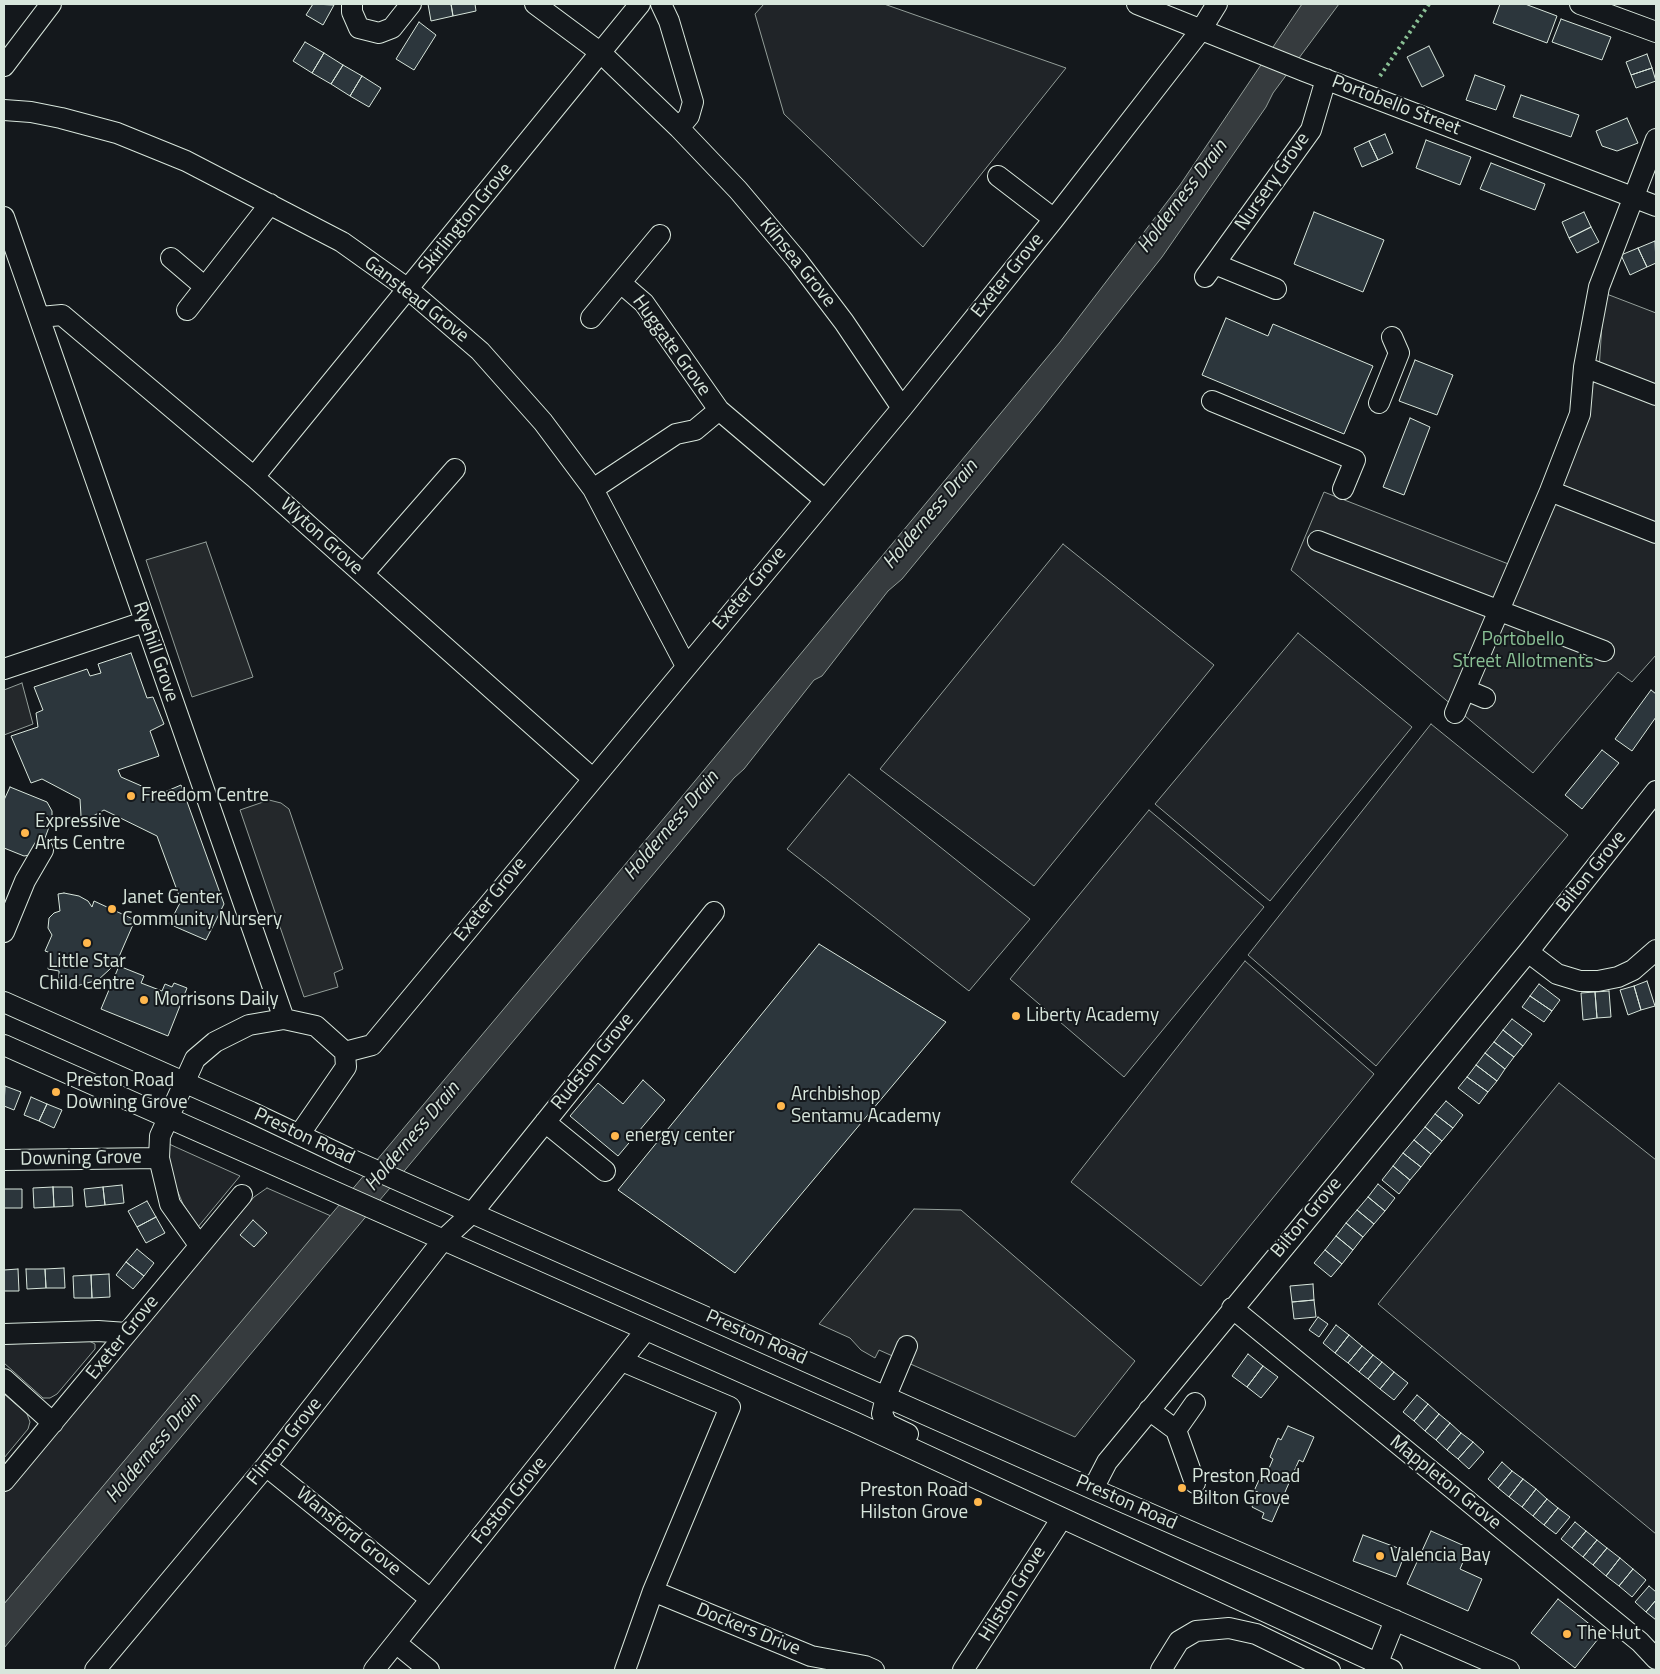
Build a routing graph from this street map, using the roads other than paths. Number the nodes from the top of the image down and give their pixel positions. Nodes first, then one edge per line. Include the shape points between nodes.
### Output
1 (51, 4) edge
2 (352, 4) edge
3 (411, 4) edge
4 (535, 4) edge
5 (640, 4) edge
6 (661, 4) edge
7 (1137, 4) edge
8 (1217, 4) edge
9 (1580, 4) edge
10 (1201, 30) junction
11 (1656, 32) edge
12 (601, 53) junction
13 (4, 66) edge
14 (1326, 79) junction
15 (4, 110) edge
16 (679, 128) junction
17 (1656, 139) edge
18 (998, 176) dead end
19 (1634, 198) junction
20 (270, 204) junction
21 (1656, 206) edge
22 (4, 217) edge
23 (1054, 219) junction
24 (660, 235) dead end
25 (9, 251) edge
26 (171, 258) dead end
27 (622, 284) junction
28 (205, 287) junction
29 (408, 289) junction
30 (1276, 289) dead end
31 (187, 310) dead end
32 (40, 317) junction
33 (591, 318) dead end
34 (1392, 337) dead end
35 (1584, 367) junction
36 (1656, 395) edge
37 (1212, 401) dead end
38 (1379, 403) dead end
39 (902, 408) junction
40 (719, 410) junction
41 (455, 469) dead end
42 (254, 477) junction
43 (593, 489) junction
44 (1343, 489) dead end
45 (1550, 491) junction
46 (824, 500) junction
47 (1656, 533) edge
48 (1318, 541) dead end
49 (363, 574) junction
50 (1498, 609) junction
51 (144, 622) junction
52 (1604, 651) dead end
53 (686, 666) junction
54 (4, 669) edge
55 (1466, 690) junction
56 (1485, 698) dead end
57 (1455, 713) dead end
58 (592, 778) junction
59 (1656, 792) edge
60 (43, 850) dead end
61 (714, 912) dead end
62 (4, 932) edge
63 (1656, 950) edge
64 (1528, 952) junction
65 (4, 1002) edge
66 (284, 1019) junction
67 (4, 1046) edge
68 (345, 1052) junction
69 (184, 1082) junction
70 (168, 1118) junction
71 (545, 1122) junction
72 (299, 1135) junction
73 (159, 1158) junction
74 (4, 1160) edge
75 (605, 1171) dead end
76 (242, 1195) dead end
77 (472, 1212) junction
78 (443, 1240) junction
79 (199, 1245) junction
80 (1232, 1308) junction
81 (646, 1330) junction
82 (127, 1333) junction
83 (4, 1334) edge
84 (908, 1346) dead end
85 (622, 1361) junction
86 (4, 1379) edge
87 (886, 1396) junction
88 (1195, 1403) dead end
89 (1149, 1410) junction
90 (53, 1423) junction
91 (1176, 1430) junction
92 (266, 1466) junction
93 (4, 1480) edge
94 (982, 1482) junction
95 (1195, 1483) dead end
96 (1093, 1489) junction
97 (1062, 1518) junction
98 (653, 1591) junction
99 (429, 1598) junction
100 (1395, 1620) junction
101 (396, 1643) junction
102 (1656, 1659) edge
103 (1381, 1668) edge
104 (95, 1670) edge
105 (374, 1670) edge
106 (429, 1670) edge
107 (626, 1670) edge
108 (874, 1670) edge
109 (963, 1670) edge
110 (1161, 1670) edge
111 (1330, 1670) edge
112 (1510, 1670) edge

1 - 13 street
2 - 3 street via 359,28 379,33 392,28
4 - 12 street, Kilnsea Grove
5 - 12 street, Skirlington Grove
6 - 16 street via 693,102 690,116
7 - 10 street, Portobello Street
8 - 10 street, Exeter Grove
9 - 11 street
10 - 14 street, Portobello Street
10 - 23 street, Exeter Grove
12 - 16 street, Kilnsea Grove
12 - 29 street, Skirlington Grove
14 - 19 street, Portobello Street
14 - 30 street, Nursery Grove via 1311,130 1210,270
15 - 20 street, Ganstead Grove via 38,113 116,133 186,161
16 - 39 street, Kilnsea Grove via 738,190 797,260
17 - 19 street
18 - 23 street
19 - 21 street, Portobello Street
19 - 35 street via 1599,287
20 - 28 street
20 - 29 street, Ganstead Grove via 342,242
22 - 25 street, Ryehill Grove
23 - 39 street, Exeter Grove
24 - 27 street, Huggate Grove
25 - 32 street, Ryehill Grove
26 - 28 street
27 - 33 street, Huggate Grove
27 - 40 street, Huggate Grove via 644,303
28 - 31 street
29 - 42 street, Skirlington Grove
29 - 43 street, Ganstead Grove via 480,351 543,422
32 - 42 street, Wyton Grove via 62,315
32 - 51 street, Ryehill Grove
34 - 38 street via 1399,354
35 - 36 street
35 - 45 street via 1580,414
37 - 44 street via 1355,460
39 - 46 street, Exeter Grove
40 - 43 street, Huggate Grove via 695,430 676,434
40 - 46 street, Huggate Grove
41 - 49 street
42 - 49 street, Wyton Grove
43 - 53 street, Ganstead Grove
45 - 47 street
45 - 50 street
46 - 53 street, Exeter Grove
48 - 50 street
49 - 58 street, Wyton Grove
50 - 52 street
50 - 55 street
51 - 54 street
51 - 66 street, Ryehill Grove
53 - 58 street, Exeter Grove
55 - 56 street
55 - 57 street
58 - 68 street, Exeter Grove via 372,1045
59 - 64 street, Bilton Grove
60 - 62 street via 25,881
61 - 71 street, Rudston Grove
63 - 64 street via 1633,970 1598,981 1580,981 1557,974
64 - 80 street, Bilton Grove
65 - 69 street, Preston Road
66 - 68 street via 316,1026
66 - 69 street via 248,1025 215,1042 195,1059
67 - 70 street, Preston Road
68 - 72 street via 346,1067
69 - 70 street
69 - 72 street, Preston Road
70 - 73 street via 160,1136
70 - 78 street, Preston Road
71 - 75 street
71 - 77 street, Rudston Grove
72 - 77 street, Preston Road
73 - 74 street, Downing Grove
73 - 79 street via 170,1204
76 - 79 street, Exeter Grove
77 - 78 street, Flinton Grove
77 - 87 street, Preston Road
78 - 81 street, Preston Road
78 - 92 street, Flinton Grove
79 - 82 street, Exeter Grove
80 - 89 street, Bilton Grove
80 - 102 street, Mappleton Grove
81 - 85 street, Foston Grove
81 - 94 street, Preston Road
82 - 83 street
82 - 90 street, Exeter Grove
84 - 87 street
85 - 98 street via 730,1407
85 - 99 street, Foston Grove
86 - 90 street
87 - 94 street via 882,1414 887,1424 972,1463
87 - 96 street, Preston Road
88 - 91 street
89 - 91 street
89 - 96 street, Bilton Grove via 1107,1462
90 - 93 street, Exeter Grove
91 - 95 street
92 - 99 street, Wansford Grove
92 - 104 street, Flinton Grove
94 - 97 street, Preston Road
96 - 100 street, Preston Road
97 - 103 street, Preston Road
97 - 109 street, Hilston Grove
98 - 107 street
98 - 108 street, Dockers Drive via 811,1656
99 - 101 street, Foston Grove
100 - 103 street
100 - 112 street, Preston Road
101 - 105 street, Foston Grove
101 - 106 street
110 - 111 street via 1179,1641 1196,1631 1229,1628 1256,1634

